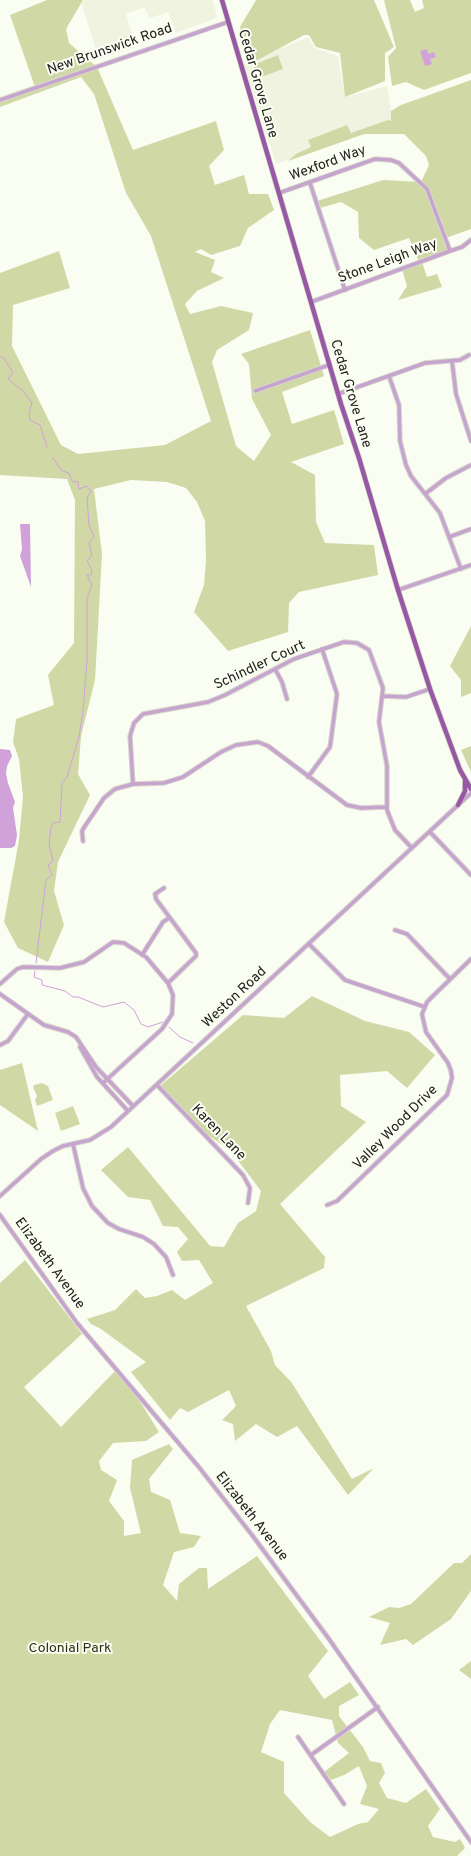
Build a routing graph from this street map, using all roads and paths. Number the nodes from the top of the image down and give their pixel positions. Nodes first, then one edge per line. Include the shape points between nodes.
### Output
1 (224, 0) edge
2 (228, 22) junction
3 (0, 100) edge
4 (310, 182) junction
5 (279, 193) junction
6 (471, 240) edge
7 (450, 251) junction
8 (345, 290) junction
9 (311, 302) junction
10 (469, 355) dead end
11 (452, 361) junction
12 (329, 365) junction
13 (389, 376) junction
14 (255, 391) dead end
15 (338, 394) junction
16 (471, 441) edge
17 (471, 465) edge
18 (425, 494) junction
19 (471, 529) edge
20 (449, 537) junction
21 (471, 565) edge
22 (461, 569) junction
23 (398, 590) junction
24 (322, 649) junction
25 (275, 669) junction
26 (430, 689) junction
27 (382, 696) junction
28 (287, 699) dead end
29 (308, 777) junction
30 (464, 777) junction
31 (133, 784) junction
32 (471, 789) edge
33 (471, 793) edge
34 (458, 805) junction
35 (387, 807) junction
36 (430, 832) junction
37 (83, 841) dead end
38 (412, 848) junction
39 (471, 875) edge
40 (164, 888) dead end
41 (169, 918) junction
42 (395, 930) dead end
43 (309, 944) junction
44 (142, 955) junction
45 (471, 959) edge
46 (450, 979) junction
47 (168, 982) junction
48 (0, 984) edge
49 (0, 994) edge
50 (426, 1007) junction
51 (28, 1014) junction
52 (76, 1037) junction
53 (0, 1045) edge
54 (108, 1079) junction
55 (103, 1083) junction
56 (157, 1085) junction
57 (133, 1106) junction
58 (128, 1111) junction
59 (73, 1144) junction
60 (1, 1195) edge
61 (248, 1203) dead end
62 (327, 1205) dead end
63 (0, 1215) edge
64 (173, 1275) dead end
65 (378, 1707) junction
66 (298, 1737) dead end
67 (311, 1755) junction
68 (344, 1804) dead end
69 (471, 1842) edge

1 - 2 main road, Cedar Grove Lane
2 - 3 street, New Brunswick Road
2 - 5 main road, Cedar Grove Lane
4 - 5 street, Wexford Way
4 - 7 street, Wexford Way via 375,159 395,162 427,189
4 - 8 street
5 - 9 main road, Cedar Grove Lane
6 - 7 street, Stone Leigh Way via 462,247
7 - 8 street, Stone Leigh Way
8 - 9 street, Stone Leigh Way
9 - 12 main road, Cedar Grove Lane
10 - 11 street
11 - 13 street via 430,362
11 - 16 street via 456,394
12 - 14 street
12 - 15 main road, Cedar Grove Lane
13 - 15 street
13 - 18 street via 399,404 401,452 411,476
15 - 23 main road, Cedar Grove Lane
17 - 18 street via 446,478
18 - 20 street via 440,513
19 - 20 street
20 - 22 street
21 - 22 street
22 - 23 street
23 - 26 main road, Cedar Grove Lane
24 - 25 street, Schindler Court
24 - 27 street, Schindler Court via 344,642 362,645 369,650 383,688
24 - 29 street via 337,694 330,747
25 - 28 street
25 - 31 street, Schindler Court via 208,702 149,713 137,719 130,736
26 - 27 street via 406,697
26 - 30 main road, Cedar Grove Lane
27 - 35 street, Schindler Court via 379,722 387,766
29 - 31 street via 268,746 258,742 236,745 183,777 164,783
29 - 35 street via 347,805 361,808
30 - 32 main road, Cedar Grove Lane
30 - 34 main road via 465,791
31 - 37 street via 115,789 104,798 82,830
33 - 34 street, Weston Road
34 - 36 street, Weston Road
35 - 38 street, Schindler Court via 391,824
36 - 38 street, Weston Road
36 - 39 street
38 - 43 street, Weston Road
40 - 41 street via 155,894
41 - 44 street via 163,922
41 - 47 street via 196,956
42 - 46 street via 407,934
43 - 50 street via 345,980
43 - 56 street, Weston Road
44 - 47 street
44 - 48 street via 124,943 113,942 74,966 17,968
45 - 46 street
46 - 50 street
47 - 54 street via 173,1001 172,1014 166,1024
49 - 51 street
50 - 62 street, Valley Wood Drive via 422,1014 426,1032 451,1071 447,1095 337,1201
51 - 52 street via 44,1025
51 - 53 street via 8,1041
52 - 54 street via 94,1064
52 - 55 street via 91,1070
54 - 55 street
54 - 57 street
55 - 58 street
56 - 57 street, Weston Road
56 - 61 street, Karen Lane via 243,1175 250,1188
57 - 58 street, Weston Road
58 - 59 street, Weston Road via 101,1134
59 - 60 street, Weston Road via 48,1154
59 - 64 street via 83,1188 92,1206 108,1223 143,1236 154,1244 166,1257
63 - 65 street, Elizabeth Avenue via 78,1323 249,1531
65 - 67 street
65 - 69 street, Elizabeth Avenue
66 - 67 street
67 - 68 street

